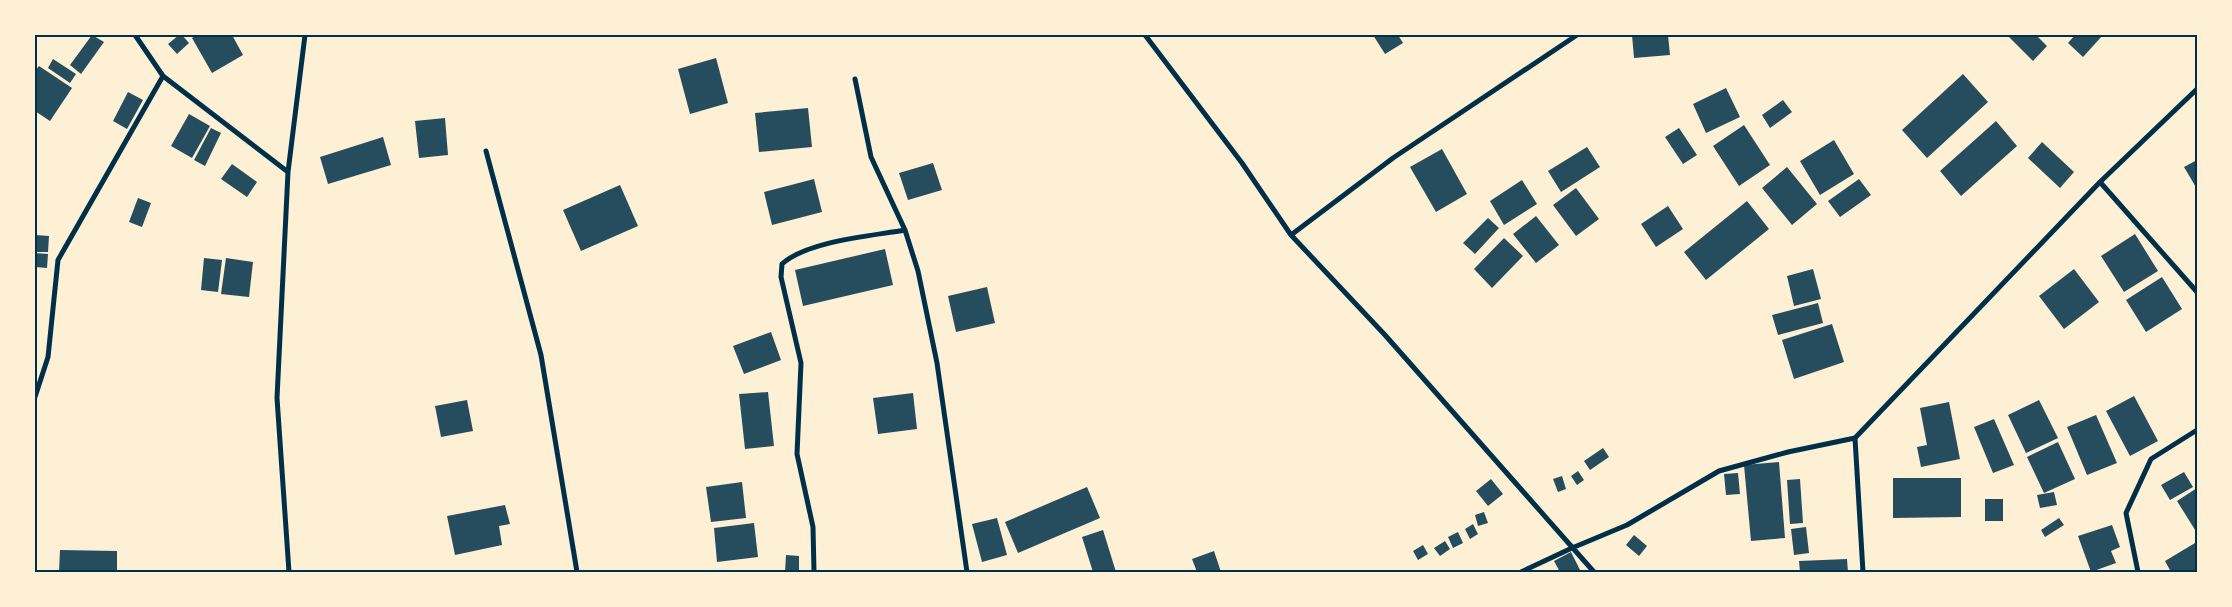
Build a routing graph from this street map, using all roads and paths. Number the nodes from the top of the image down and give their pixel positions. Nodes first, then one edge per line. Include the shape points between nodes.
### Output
1 (134, 35) edge
2 (305, 35) edge
3 (1145, 35) edge
4 (1577, 35) edge
5 (163, 76) junction
6 (855, 80) dead end
7 (2197, 89) edge
8 (486, 151) dead end
9 (288, 172) junction
10 (2100, 182) junction
11 (905, 230) junction
12 (1291, 235) junction
13 (2197, 292) edge
14 (35, 397) edge
15 (2197, 430) edge
16 (1855, 438) junction
17 (1572, 548) junction
18 (290, 572) edge
19 (577, 572) edge
20 (814, 572) edge
21 (967, 572) edge
22 (1521, 572) edge
23 (1594, 572) edge
24 (1863, 572) edge
25 (2138, 572) edge

1 - 5 street
2 - 9 street
3 - 12 street via 1242,163
4 - 12 street via 1393,158
5 - 9 street
5 - 14 street via 58,260 48,358
6 - 11 street via 871,156
7 - 10 street
8 - 19 street via 541,355
9 - 18 street via 277,398
10 - 13 street
10 - 16 street
11 - 20 street via 799,252 782,264 781,277 801,363 797,454 813,526
11 - 21 street via 918,271 937,363
12 - 17 street
15 - 25 street via 2151,459 2126,513
16 - 17 street via 1719,471 1628,525
16 - 24 street
17 - 22 street
17 - 23 street

